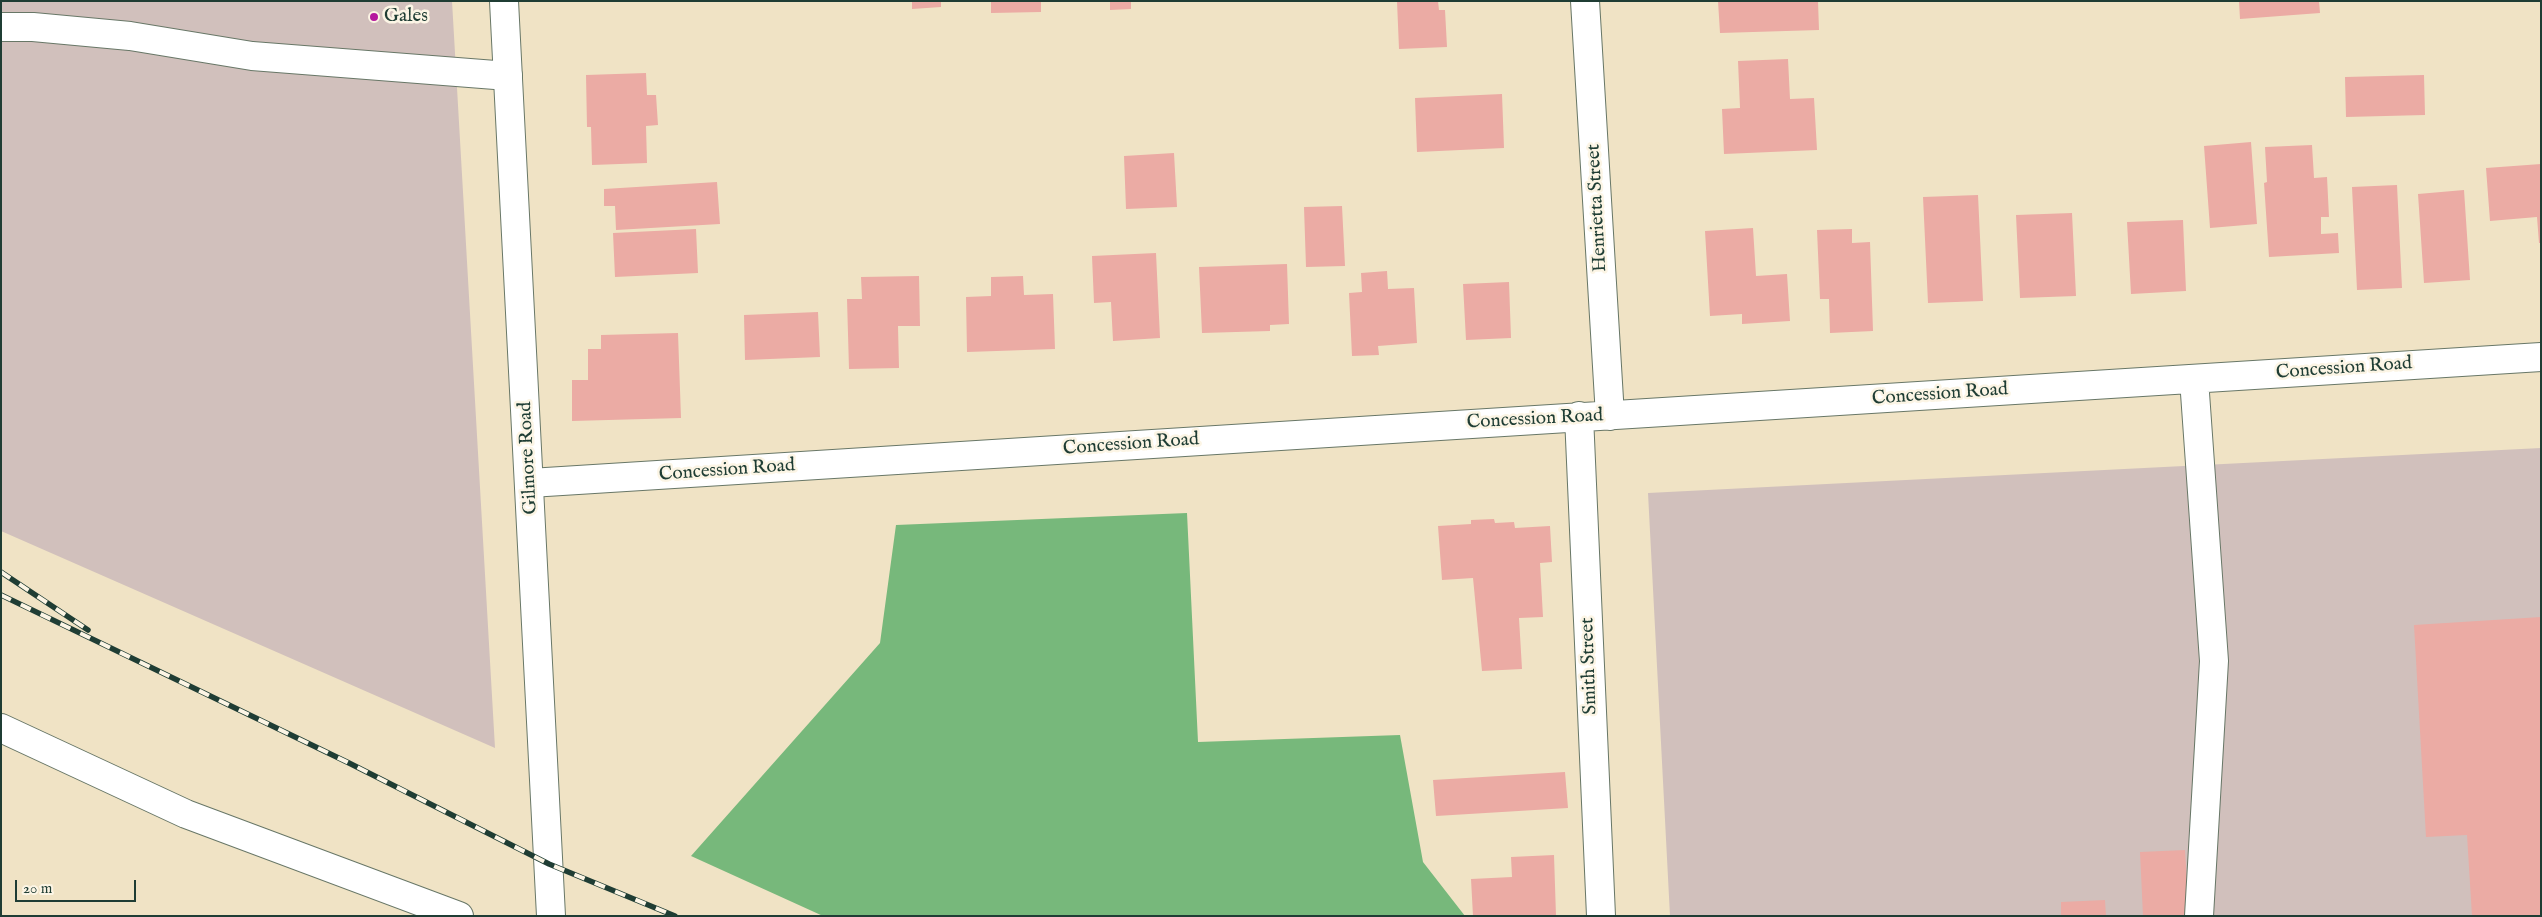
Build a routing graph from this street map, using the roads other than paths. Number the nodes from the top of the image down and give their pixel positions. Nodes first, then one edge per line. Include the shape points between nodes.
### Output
1 (504, 1) edge
2 (1585, 1) edge
3 (1, 27) edge
4 (508, 76) junction
5 (2541, 356) edge
6 (2194, 378) junction
7 (1579, 416) junction
8 (1610, 416) junction
9 (530, 483) junction
10 (1, 728) edge
11 (459, 916) edge
12 (551, 916) edge
13 (1601, 916) edge
14 (2199, 916) edge

1 - 4 street, Gilmore Road
2 - 8 street, Henrietta Street
3 - 4 street via 130,36 252,56
4 - 9 street, Gilmore Road
5 - 6 street, Concession Road
6 - 8 street, Concession Road
6 - 14 street via 2214,661
7 - 8 street, Concession Road
7 - 9 street, Concession Road
7 - 13 street, Smith Street
9 - 12 street, Gilmore Road
10 - 11 street via 186,814

